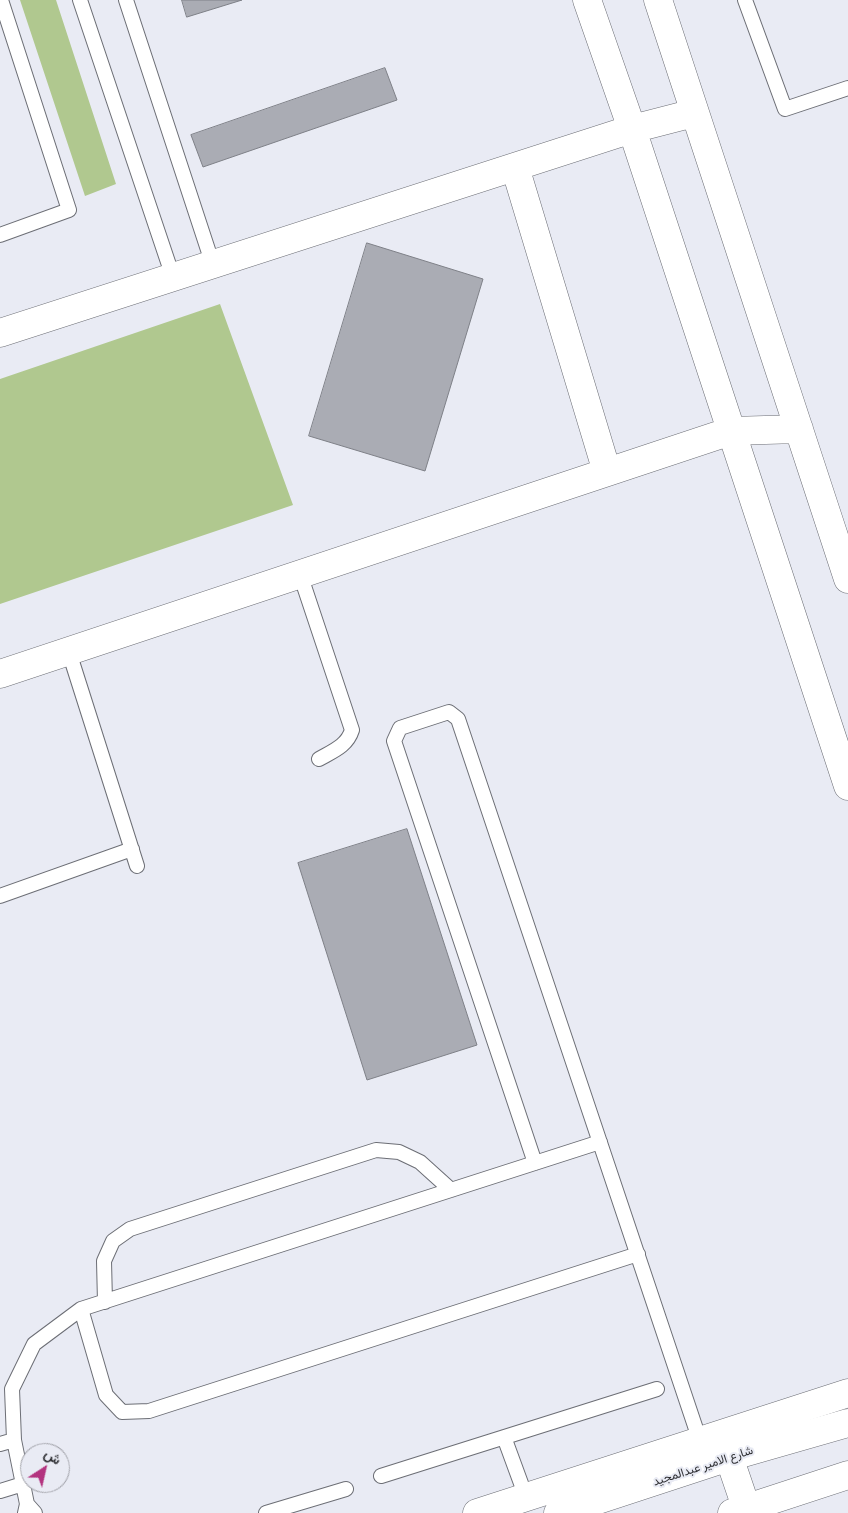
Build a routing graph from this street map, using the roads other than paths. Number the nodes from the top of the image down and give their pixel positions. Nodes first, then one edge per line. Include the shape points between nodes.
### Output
1 (1, 0) edge
2 (80, 0) edge
3 (126, 0) edge
4 (588, 0) edge
5 (658, 0) edge
6 (745, 0) edge
7 (848, 88) edge
8 (694, 113) junction
9 (632, 129) junction
10 (515, 167) junction
11 (0, 235) edge
12 (213, 264) junction
13 (173, 277) junction
14 (0, 333) edge
15 (799, 429) junction
16 (731, 431) junction
17 (607, 472) junction
18 (300, 574) junction
19 (848, 579) edge
20 (69, 652) junction
21 (0, 674) edge
22 (319, 759) dead end
23 (848, 786) edge
24 (132, 849) junction
25 (137, 866) dead end
26 (0, 896) edge
27 (600, 1142) junction
28 (535, 1163) junction
29 (451, 1190) junction
30 (638, 1254) junction
31 (104, 1302) junction
32 (81, 1309) junction
33 (657, 1388) dead end
34 (848, 1393) edge
35 (848, 1423) edge
36 (504, 1437) junction
37 (14, 1440) junction
38 (700, 1441) junction
39 (0, 1444) edge
40 (729, 1457) junction
41 (20, 1469) edge
42 (848, 1475) edge
43 (381, 1476) dead end
44 (20, 1485) edge
45 (346, 1490) dead end
46 (0, 1491) edge
47 (25, 1493) edge
48 (526, 1497) junction
49 (29, 1510) edge
50 (742, 1511) edge
51 (266, 1513) edge
52 (477, 1513) edge
53 (558, 1513) edge

1 - 11 lane via 69,210
2 - 13 lane
3 - 12 lane
4 - 9 street
5 - 8 street
6 - 7 lane via 785,109
8 - 9 street
8 - 15 street
9 - 10 street
9 - 16 street
10 - 12 street
10 - 17 street
12 - 13 street
13 - 14 street
15 - 16 street
15 - 19 street
16 - 17 street
16 - 23 street
17 - 18 street
18 - 20 street
18 - 22 lane via 352,730 344,744
20 - 21 street
20 - 24 lane
24 - 25 lane
24 - 26 lane
27 - 28 lane
27 - 28 lane via 458,719 449,712 400,728 394,741
27 - 30 lane
28 - 29 lane
29 - 31 lane
29 - 31 lane via 420,1162 399,1152 376,1150 139,1226 113,1241 104,1261
30 - 32 lane via 149,1412 122,1412 106,1395
30 - 38 lane
31 - 32 lane
32 - 37 lane via 34,1344 12,1389
33 - 36 lane
34 - 38 street
35 - 40 street, شارع الامير عبدالمجيد
36 - 43 lane
36 - 48 lane
37 - 39 lane
37 - 41 lane
38 - 48 street
40 - 50 street
40 - 53 street, شارع الامير عبدالمجيد
42 - 50 street
44 - 46 lane
45 - 51 lane
47 - 49 lane
48 - 52 street

